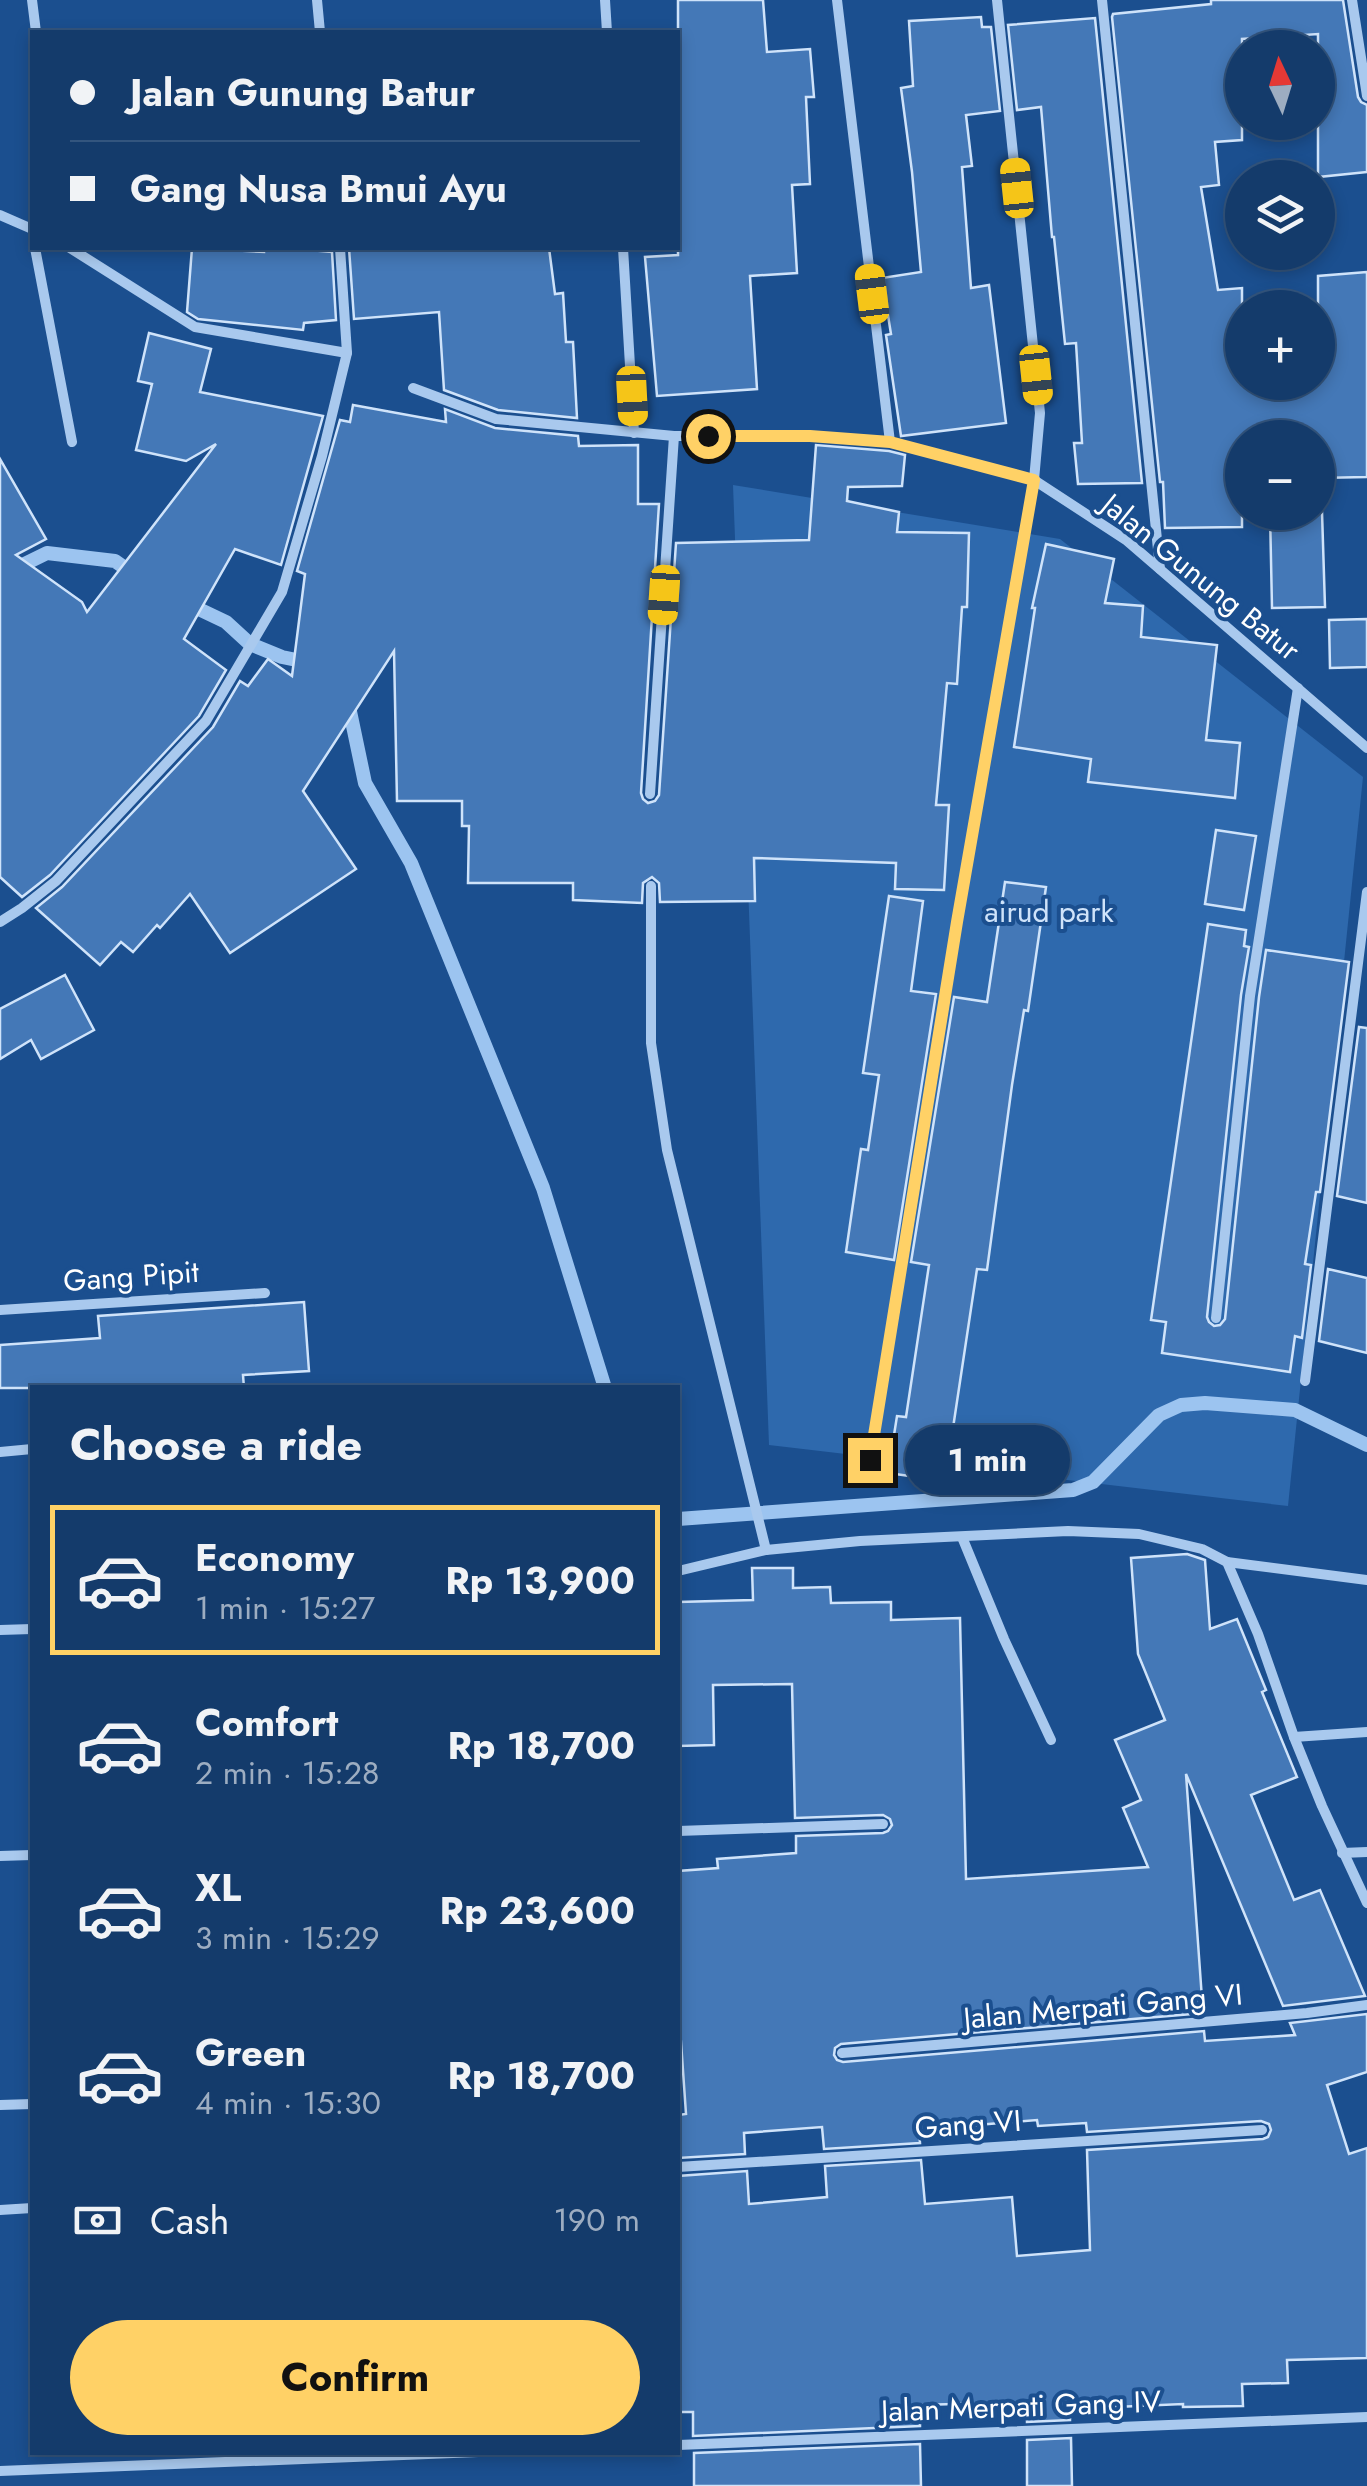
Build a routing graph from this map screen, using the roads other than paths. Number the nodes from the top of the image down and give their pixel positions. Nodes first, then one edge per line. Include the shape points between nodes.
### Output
1 (32, 0) edge
2 (318, 0) edge
3 (605, 0) edge
4 (837, 0) edge
5 (997, 0) edge
6 (1102, 0) edge
7 (1352, 0) edge
8 (36, 30) edge
9 (320, 30) edge
10 (607, 30) edge
11 (1367, 96) edge
12 (0, 214) edge
13 (30, 230) edge
14 (35, 250) edge
15 (73, 250) edge
16 (340, 250) edge
17 (623, 250) edge
18 (347, 353) junction
19 (413, 388) dead end
20 (634, 433) junction
21 (674, 436) junction
22 (72, 442) dead end
23 (890, 442) junction
24 (1034, 480) junction
25 (1160, 570) junction
26 (1298, 688) junction
27 (1367, 748) edge
28 (650, 794) dead end
29 (650, 886) dead end
30 (1367, 892) edge
31 (0, 922) edge
32 (265, 1293) dead end
33 (0, 1310) edge
34 (1216, 1318) dead end
35 (1305, 1381) dead end
36 (30, 1449) edge
37 (0, 1452) edge
38 (870, 1460) dead end
39 (962, 1536) junction
40 (766, 1550) junction
41 (1226, 1562) junction
42 (680, 1571) edge
43 (1367, 1580) edge
44 (30, 1629) edge
45 (0, 1630) edge
46 (1367, 1732) edge
47 (1294, 1738) junction
48 (1051, 1740) dead end
49 (883, 1824) dead end
50 (680, 1831) edge
51 (1367, 1852) edge
52 (1342, 1853) junction
53 (30, 1855) edge
54 (0, 1856) edge
55 (1367, 1903) edge
56 (1367, 2004) edge
57 (842, 2053) dead end
58 (30, 2104) edge
59 (0, 2105) edge
60 (1262, 2130) dead end
61 (680, 2167) edge
62 (30, 2208) edge
63 (0, 2210) edge
64 (1367, 2417) edge
65 (680, 2444) edge
66 (406, 2455) edge
67 (0, 2472) edge

1 - 8 street
2 - 9 street
3 - 10 street
4 - 23 street
5 - 24 street via 1040,412
6 - 25 street
7 - 11 street
12 - 13 street
14 - 22 street
15 - 18 street via 195,327
16 - 18 street
17 - 20 street
18 - 31 street via 282,592 235,676 206,721 56,881
19 - 20 street, Jalan Gunung Batur via 496,419
20 - 21 street, Jalan Gunung Batur
21 - 23 street, Jalan Gunung Batur
21 - 28 street
23 - 24 street, Jalan Gunung Batur
24 - 25 street, Jalan Gunung Batur
24 - 38 street
25 - 26 street, Jalan Gunung Batur
26 - 27 street, Jalan Gunung Batur
26 - 34 street via 1250,996
29 - 40 street via 652,1042 668,1150
30 - 35 street
32 - 33 street, Gang Pipit
36 - 37 street
39 - 40 street
39 - 41 street via 1139,1534 1202,1549
39 - 48 street
40 - 42 street
41 - 43 street
41 - 47 street
44 - 45 street
46 - 47 street
47 - 52 street
49 - 50 street
51 - 52 street
52 - 55 street
53 - 54 street
56 - 57 street, Jalan Merpati Gang VI
58 - 59 street
60 - 61 street, Gang VI
62 - 63 street
64 - 65 street, Jalan Merpati Gang IV
66 - 67 street

